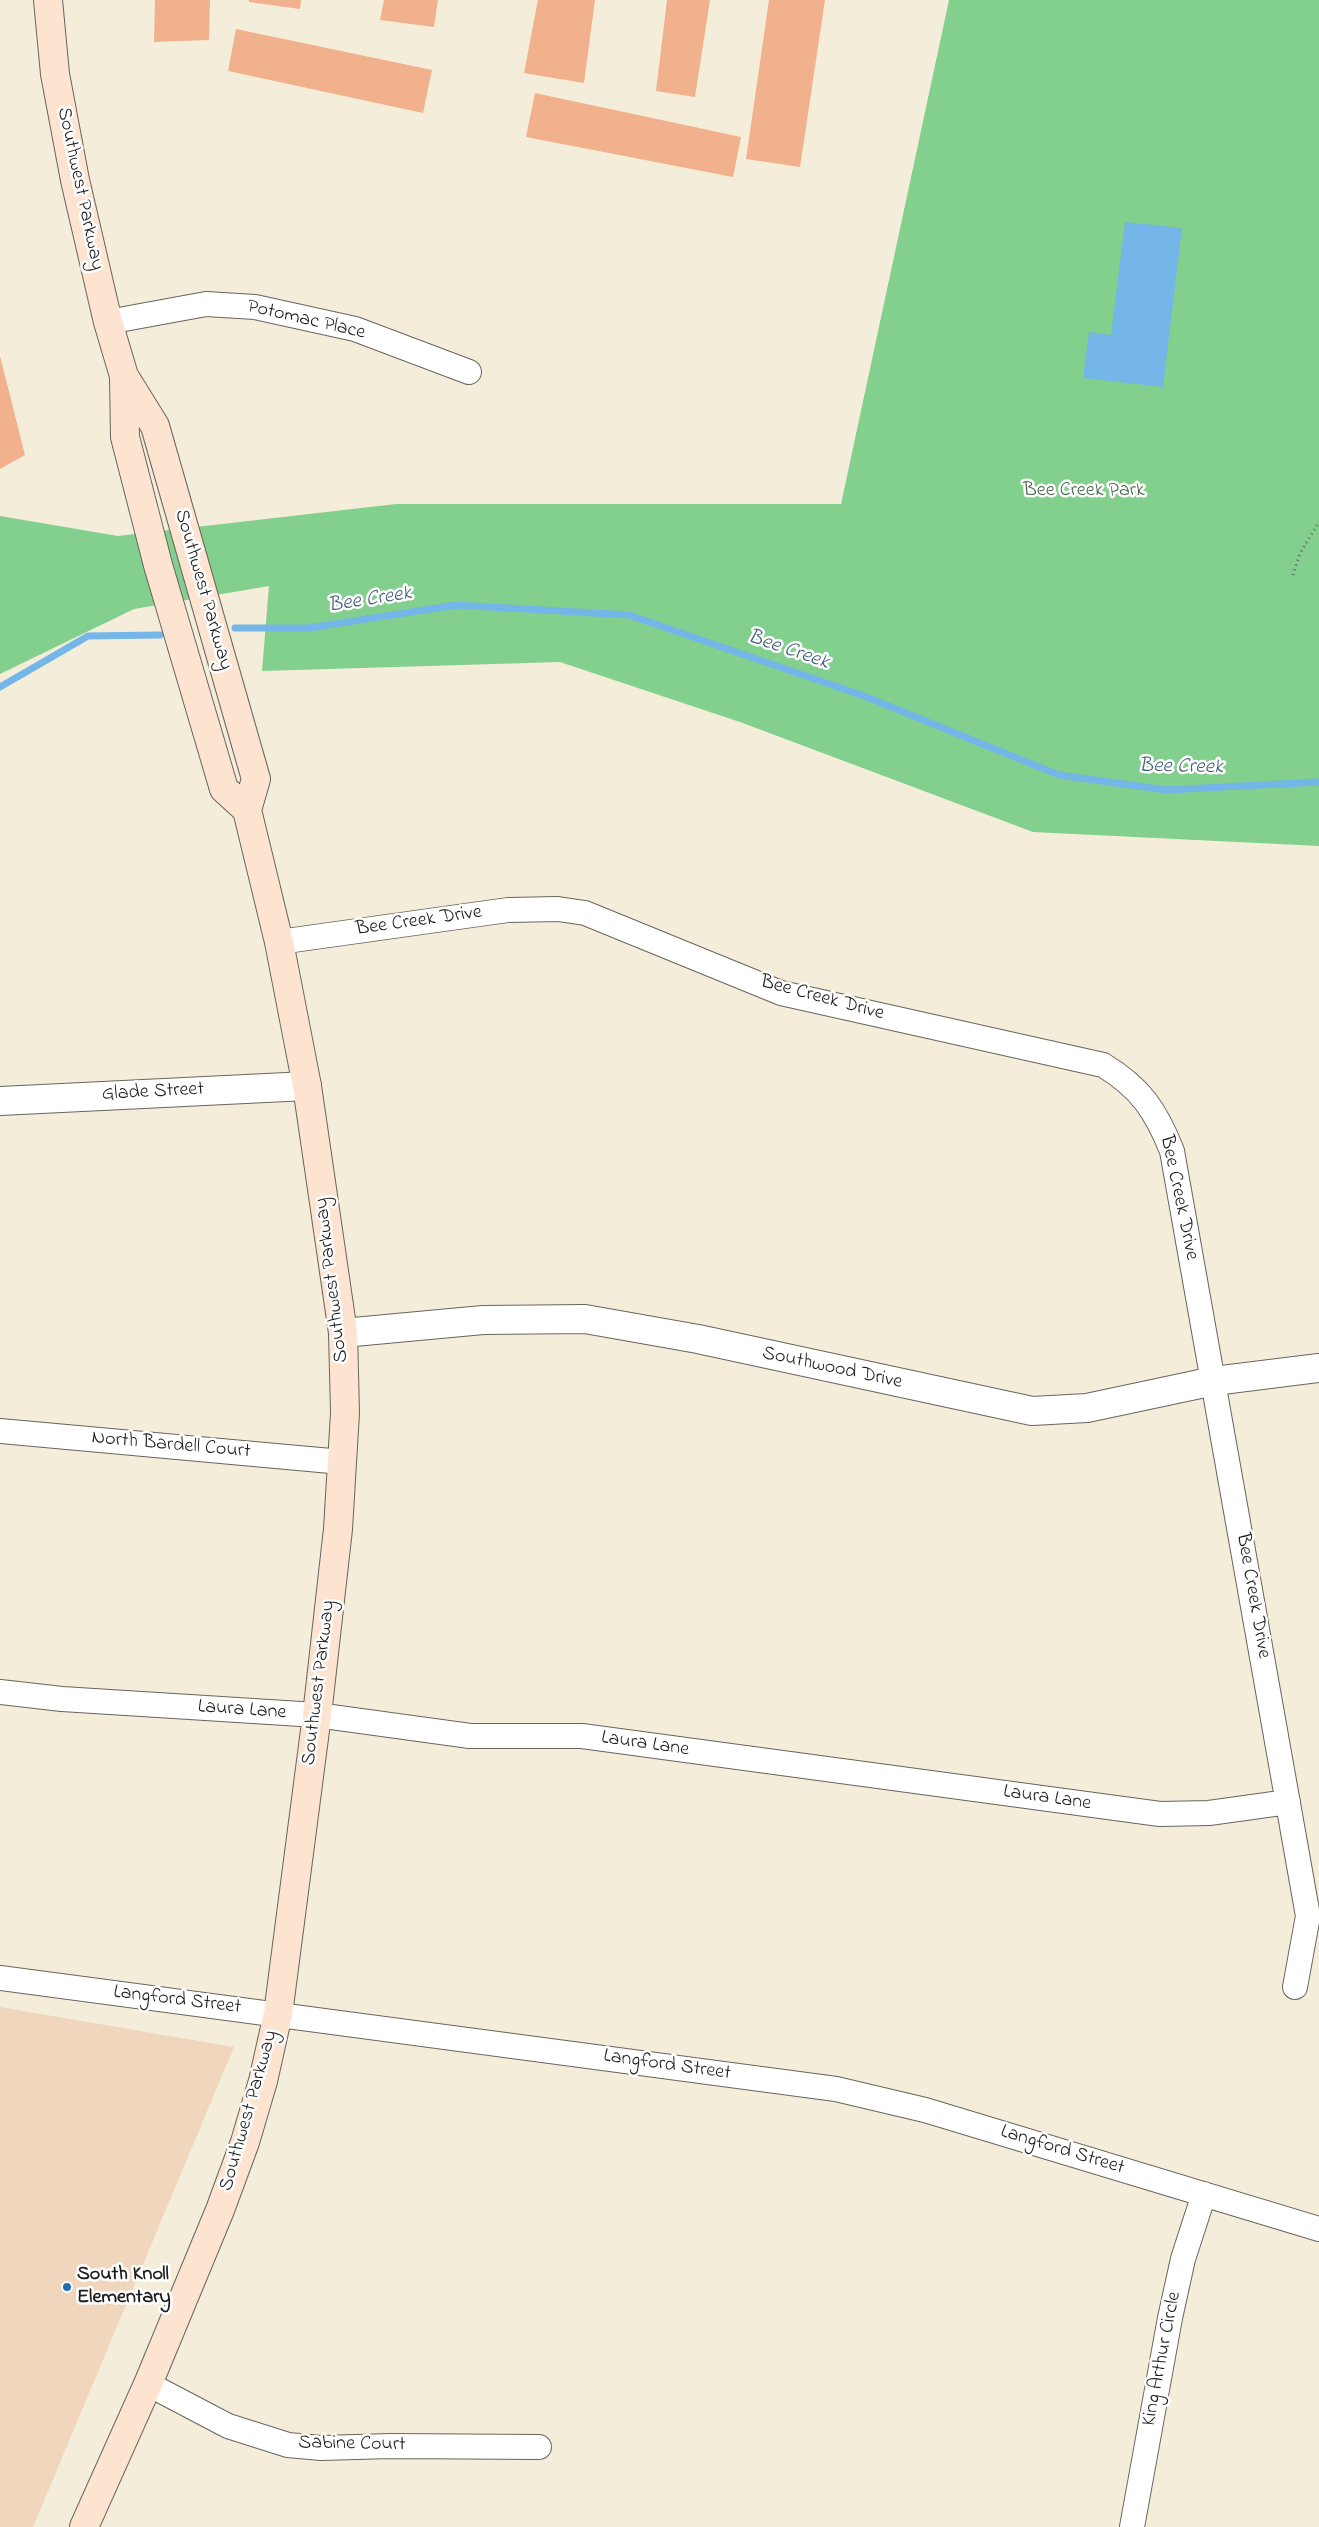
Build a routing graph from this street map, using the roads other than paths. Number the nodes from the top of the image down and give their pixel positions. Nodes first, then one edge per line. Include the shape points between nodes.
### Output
1 (48, 0) edge
2 (108, 322) junction
3 (469, 372) dead end
4 (279, 942) junction
5 (307, 1086) junction
6 (0, 1101) edge
7 (343, 1333) junction
8 (1319, 1368) edge
9 (1214, 1380) junction
10 (0, 1431) edge
11 (342, 1462) junction
12 (0, 1692) edge
13 (317, 1715) junction
14 (1288, 1802) junction
15 (0, 1978) edge
16 (1295, 1986) dead end
17 (278, 2014) junction
18 (1204, 2194) junction
19 (1319, 2229) edge
20 (148, 2384) junction
21 (539, 2448) dead end
22 (84, 2527) edge
23 (1132, 2527) edge

1 - 2 main road, Southwest Parkway via 55,74 75,180
2 - 3 street, Potomac Place via 206,304 255,306 355,330
2 - 4 main road, Southwest Parkway via 124,376 155,426 256,779 247,810
4 - 5 main road, Southwest Parkway
4 - 9 street, Bee Creek Drive via 508,910 558,909 585,913 782,992 1103,1065 1142,1095 1160,1119 1172,1151
5 - 6 street, Glade Street
5 - 7 main road, Southwest Parkway
7 - 9 street, Southwood Drive via 483,1320 585,1319 698,1339 1032,1411 1087,1408
7 - 11 main road, Southwest Parkway via 345,1413
8 - 9 street, Southwood Drive
9 - 14 street, Bee Creek Drive
10 - 11 street, North Bardell Court
11 - 13 main road, Southwest Parkway via 338,1529
12 - 13 street, Laura Lane
13 - 14 street, Laura Lane via 470,1736 582,1736 1160,1814 1209,1813
13 - 17 main road, Southwest Parkway
14 - 16 street, Bee Creek Drive via 1308,1916
15 - 17 street, Langford Street
17 - 18 street, Langford Street via 836,2089 925,2110
17 - 20 main road, Southwest Parkway via 245,2142
18 - 19 street, Langford Street
18 - 23 street, King Arthur Circle via 1183,2259 1170,2318
20 - 21 street, Sabine Court via 228,2426 288,2445 321,2448
20 - 22 main road, Southwest Parkway

